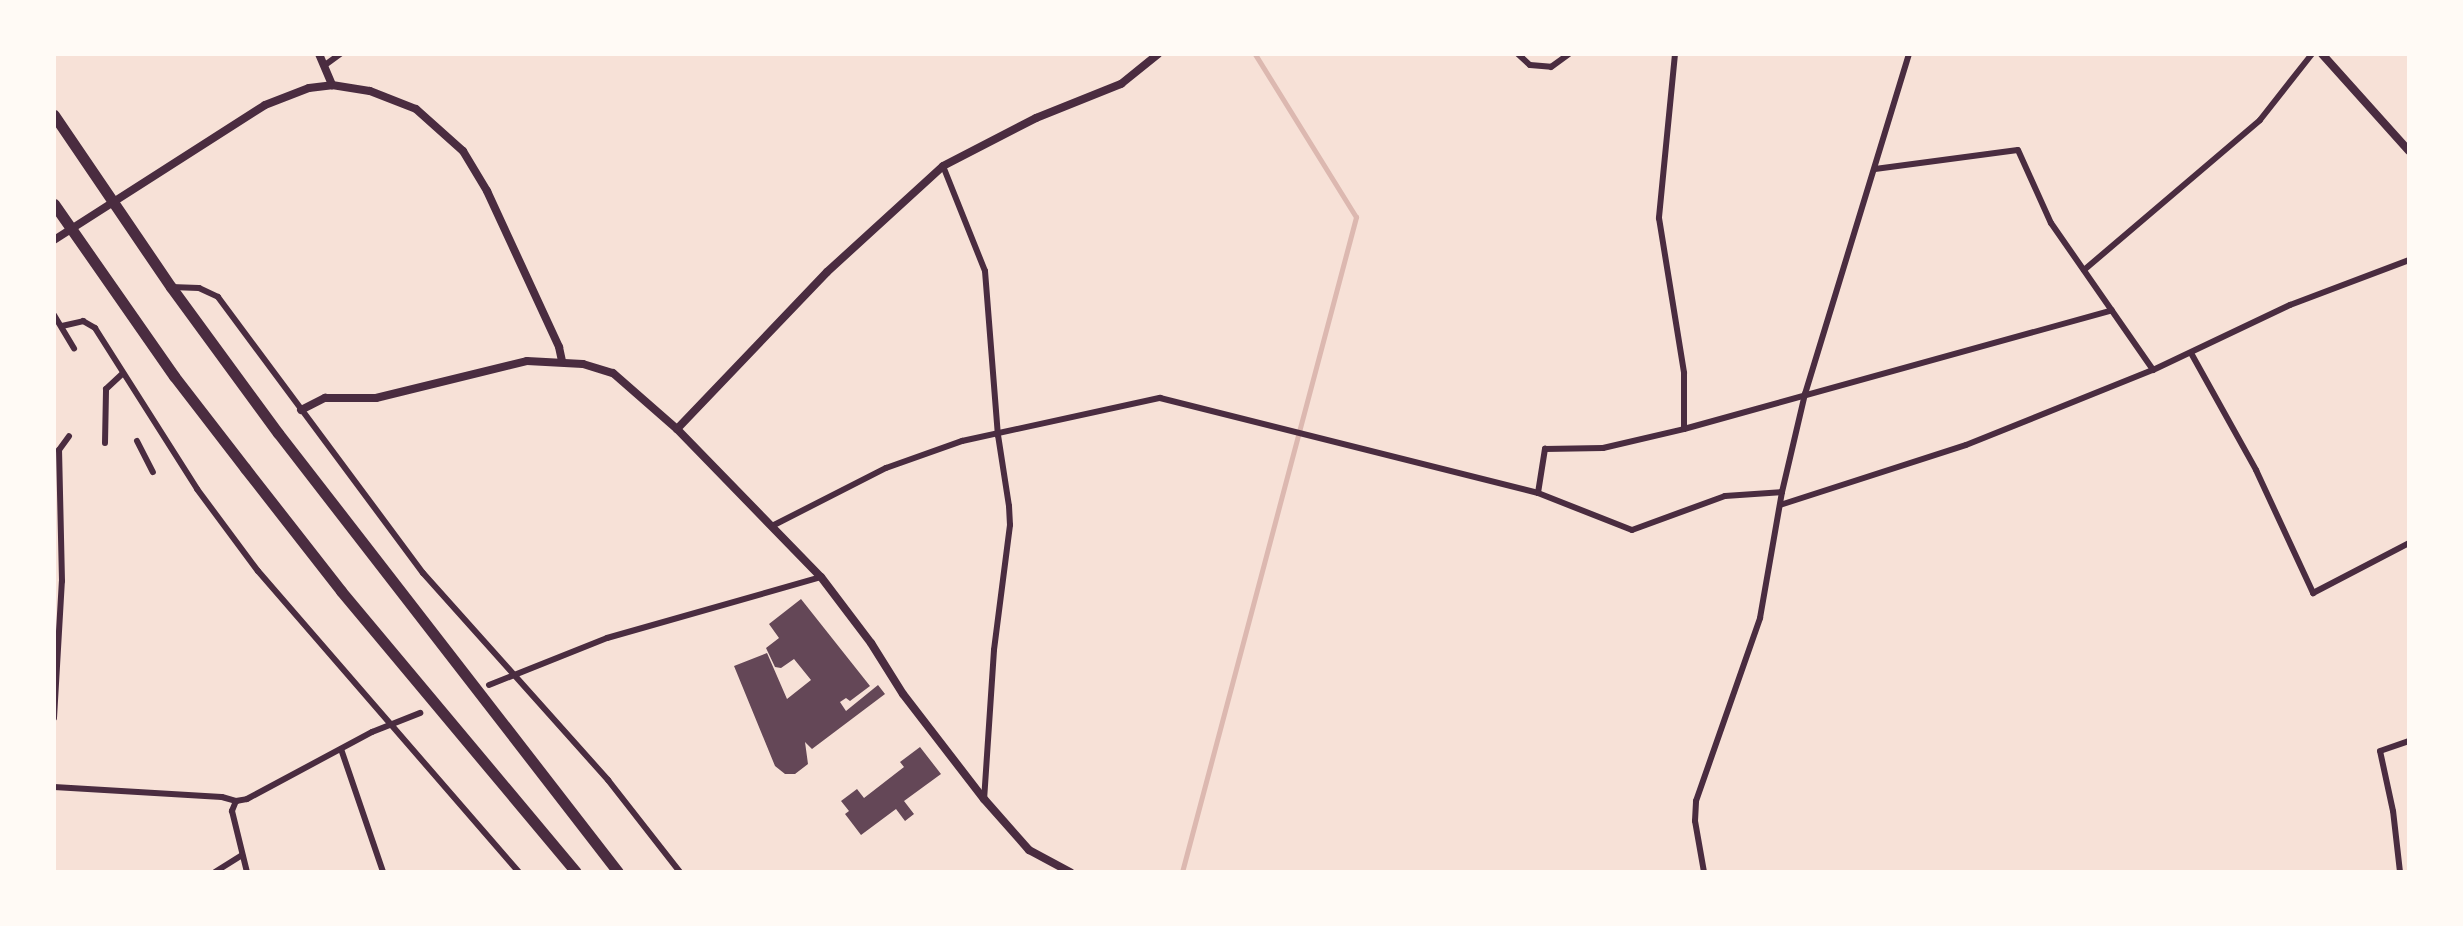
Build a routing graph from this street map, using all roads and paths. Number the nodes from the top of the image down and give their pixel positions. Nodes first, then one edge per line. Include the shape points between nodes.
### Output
1 (319, 54) edge
2 (340, 54) edge
3 (1158, 54) edge
4 (1518, 54) edge
5 (1569, 54) edge
6 (1675, 54) edge
7 (1909, 54) edge
8 (2312, 54) edge
9 (2335, 54) edge
10 (2324, 56) edge
11 (325, 65) junction
12 (332, 85) junction
13 (54, 115) edge
14 (2409, 151) edge
15 (943, 166) junction
16 (1875, 169) junction
17 (114, 203) junction
18 (54, 204) edge
19 (72, 229) junction
20 (54, 240) edge
21 (2409, 260) edge
22 (2084, 270) junction
23 (171, 287) junction
24 (2112, 310) junction
25 (54, 315) edge
26 (62, 326) junction
27 (74, 348) dead end
28 (2191, 353) junction
29 (562, 361) junction
30 (2153, 370) junction
31 (122, 374) junction
32 (1805, 394) junction
33 (301, 410) junction
34 (677, 429) junction
35 (1684, 429) junction
36 (998, 435) junction
37 (69, 436) dead end
38 (137, 441) dead end
39 (105, 443) dead end
40 (58, 444) edge
41 (153, 472) dead end
42 (1782, 492) junction
43 (1538, 493) junction
44 (1780, 505) junction
45 (772, 526) junction
46 (2409, 543) edge
47 (821, 577) junction
48 (55, 674) edge
49 (513, 674) junction
50 (489, 685) dead end
51 (420, 713) dead end
52 (54, 718) edge
53 (390, 726) junction
54 (2409, 741) edge
55 (341, 749) junction
56 (54, 787) edge
57 (984, 799) junction
58 (236, 801) junction
59 (242, 855) junction
60 (215, 872) edge
61 (247, 872) edge
62 (383, 872) edge
63 (519, 872) edge
64 (576, 872) edge
65 (618, 872) edge
66 (680, 872) edge
67 (1070, 872) edge
68 (1704, 872) edge
69 (2400, 872) edge

1 - 11 street
2 - 11 street
3 - 15 street via 1121,84 1036,118
4 - 5 street via 1530,65 1551,67
6 - 35 street via 1659,218 1684,373
7 - 16 street
8 - 22 street via 2260,120
9 - 10 street
10 - 14 street
11 - 12 street
12 - 17 street via 265,105
12 - 29 street via 370,91 416,109 463,151 487,191
13 - 17 highway
15 - 34 street via 827,272
15 - 36 street via 985,271
16 - 22 street via 2018,150 2051,223
16 - 32 street
17 - 19 street
17 - 23 highway
18 - 19 highway
19 - 20 street
19 - 64 highway via 174,376 331,578
21 - 28 street via 2290,305
22 - 24 street
23 - 33 street via 199,288 218,297
23 - 65 highway
24 - 30 street
24 - 32 street
25 - 26 street
26 - 27 street
26 - 31 street via 89,321
28 - 30 street
28 - 46 street via 2256,470 2313,593
29 - 33 street via 527,361 376,398 325,398
29 - 34 street via 613,373
30 - 44 street via 1966,445
31 - 39 street via 106,389
31 - 53 street via 258,571
32 - 35 street
32 - 42 street
33 - 49 street via 423,573
34 - 45 street
35 - 43 street via 1603,448 1545,449
36 - 43 street via 1160,398
36 - 45 street via 962,441 886,468
36 - 57 street via 1010,525 994,650
37 - 40 street
38 - 41 street
40 - 48 street via 62,581
42 - 43 street via 1725,496 1632,530
42 - 44 street
44 - 68 street via 1760,618 1696,801
45 - 47 street
47 - 49 street via 607,638
47 - 57 street
48 - 52 street
49 - 50 street
49 - 66 street via 608,780
51 - 53 street
53 - 55 street
53 - 63 street
54 - 69 street via 2380,751
55 - 58 street
55 - 62 street
56 - 58 street
57 - 67 street via 1029,850
58 - 59 street via 232,811
59 - 60 street
59 - 61 street

